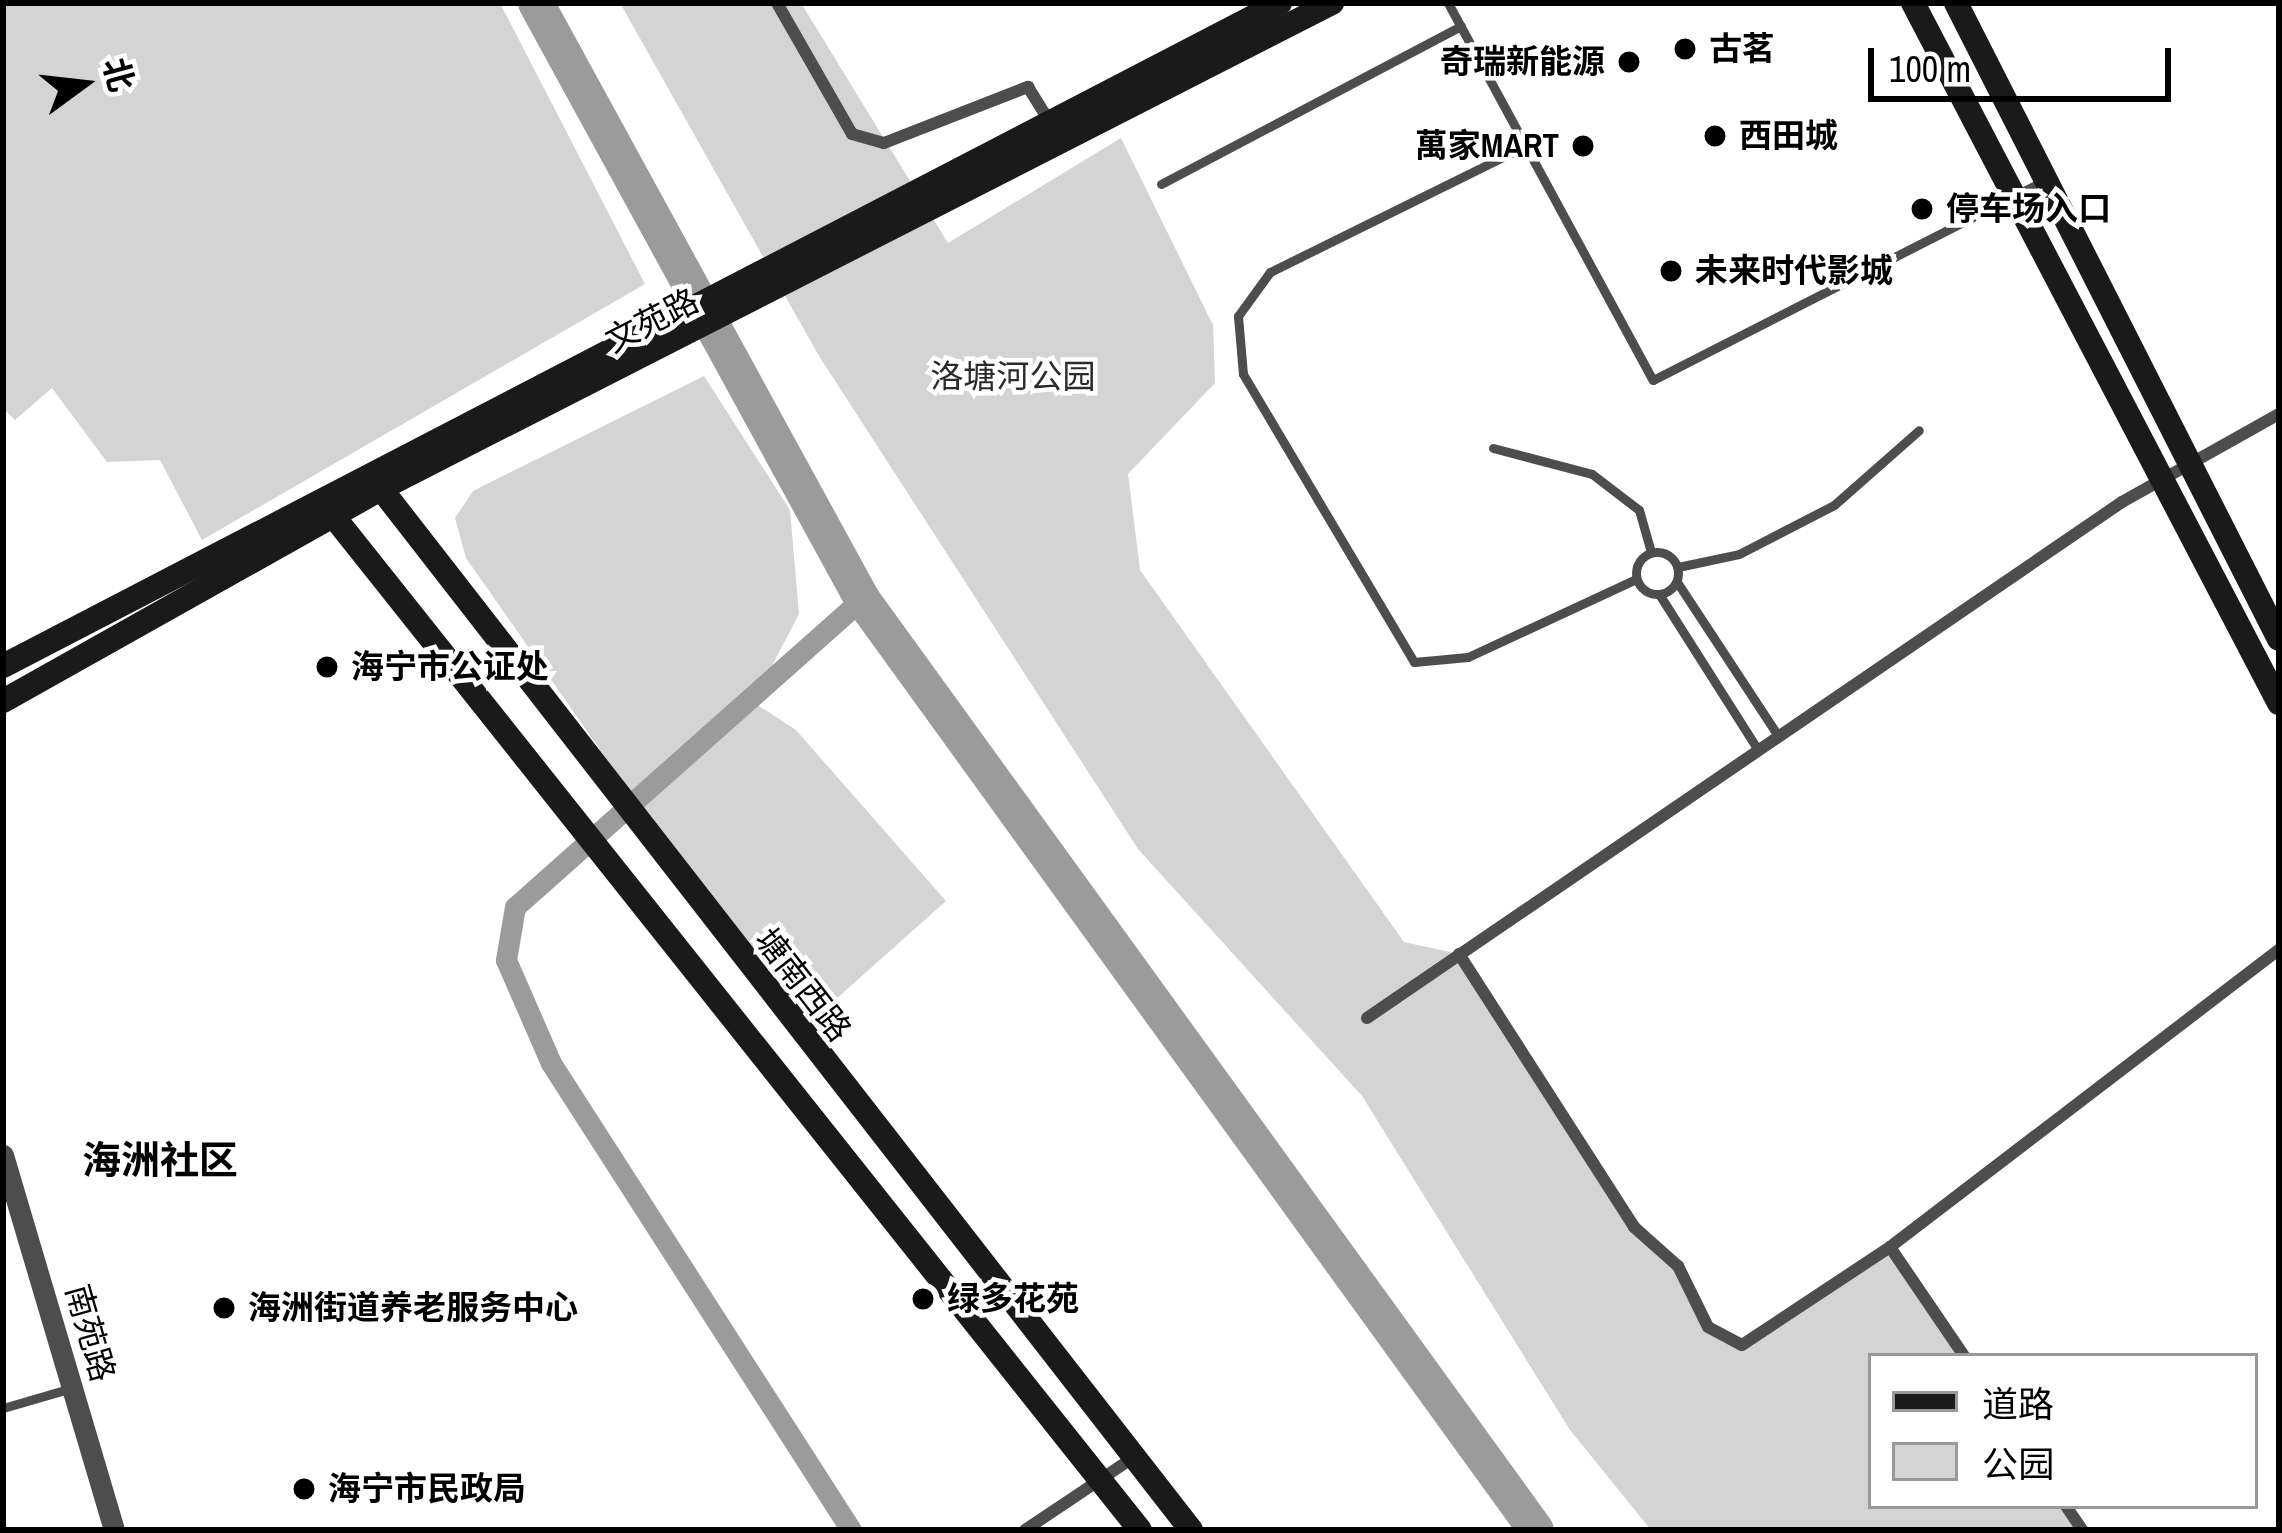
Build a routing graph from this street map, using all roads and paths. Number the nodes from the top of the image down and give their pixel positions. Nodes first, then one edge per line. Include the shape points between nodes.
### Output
1 (777, 3) edge
2 (1280, 3) edge
3 (1332, 3) edge
4 (1448, 3) edge
5 (1913, 3) edge
6 (1956, 3) edge
7 (1460, 26) junction
8 (1057, 133) junction
9 (1523, 147) junction
10 (2044, 181) junction
11 (1161, 184) dead end
12 (2012, 197) junction
13 (642, 350) junction
14 (2279, 414) edge
15 (1919, 430) dead end
16 (1493, 448) dead end
17 (2184, 464) junction
18 (2156, 480) junction
19 (376, 482) junction
20 (327, 508) junction
21 (1651, 552) junction
22 (1678, 567) junction
23 (1636, 579) junction
24 (1676, 582) junction
25 (1659, 594) junction
26 (2279, 639) edge
27 (3, 666) edge
28 (3, 701) edge
29 (2279, 703) edge
30 (1778, 736) junction
31 (1758, 750) junction
32 (2279, 950) edge
33 (1459, 954) junction
34 (1367, 1018) dead end
35 (3, 1155) edge
36 (1890, 1247) junction
37 (1962, 1353) edge
38 (72, 1388) junction
39 (3, 1408) edge
40 (1134, 1457) junction
41 (1102, 1484) junction
42 (114, 1530) edge
43 (1024, 1530) edge
44 (1140, 1530) edge
45 (1191, 1530) edge

1 - 8 street via 852,134 884,143 1028,87
2 - 8 main road, 文苑路
3 - 8 main road, 文苑路
4 - 7 lane
5 - 12 main road
6 - 10 main road
7 - 9 lane
7 - 11 lane
8 - 13 main road, 文苑路 via 824,271
8 - 13 main road, 文苑路 via 810,245
9 - 12 lane via 1653,380
9 - 23 lane via 1270,272 1238,316 1243,374 1414,662 1468,657
10 - 12 lane
10 - 17 main road
12 - 18 main road
13 - 19 main road, 文苑路
14 - 17 street
15 - 22 lane via 1834,505 1739,554
16 - 21 lane via 1592,474 1640,510
17 - 18 street
17 - 26 main road
18 - 29 main road
18 - 30 street
19 - 20 main road, 文苑路
19 - 40 main road, 塘南西路 via 598,778
20 - 27 main road, 文苑路
20 - 28 main road, 文苑路
20 - 41 main road
21 - 22 lane
21 - 23 lane
22 - 24 lane
23 - 25 lane
24 - 25 lane
24 - 30 lane
25 - 31 lane
30 - 31 street
31 - 33 street
32 - 36 street
33 - 34 street
33 - 36 street via 1634,1227 1678,1266 1723,1342 1763,1336
35 - 38 street, 南苑路
36 - 37 street
38 - 39 lane
38 - 42 street, 南苑路
40 - 41 street
40 - 45 main road, 塘南西路
41 - 43 street
41 - 44 main road

